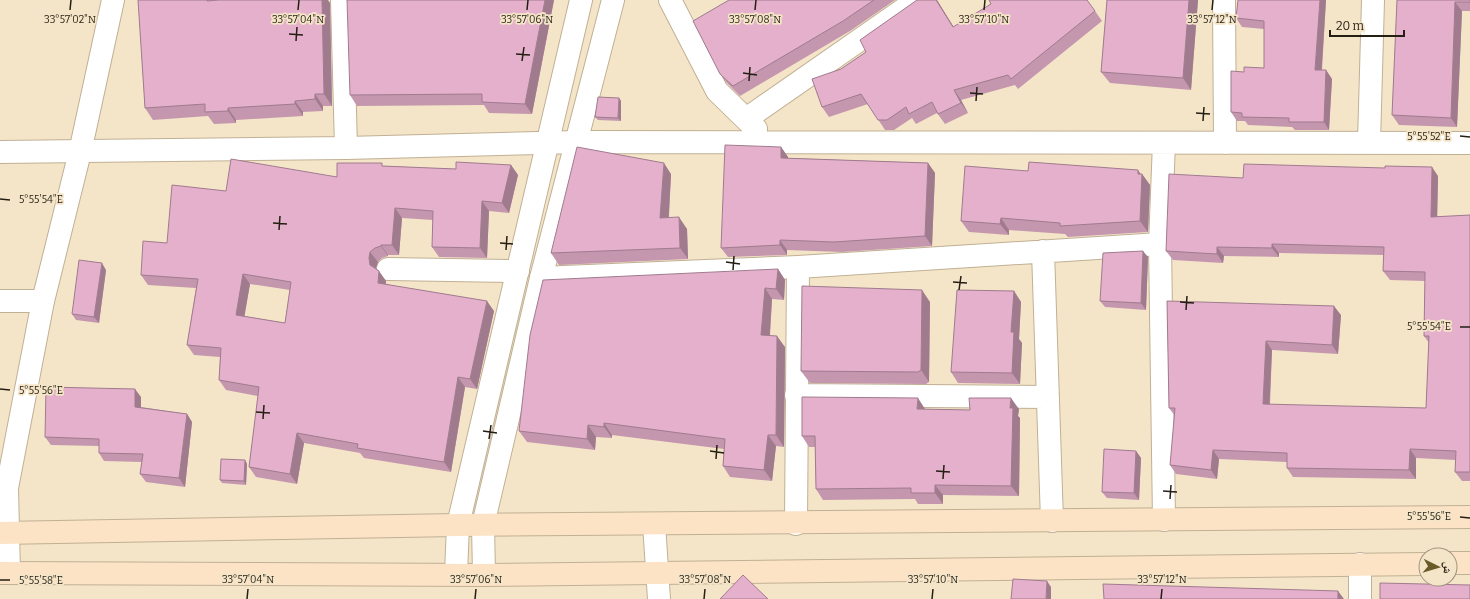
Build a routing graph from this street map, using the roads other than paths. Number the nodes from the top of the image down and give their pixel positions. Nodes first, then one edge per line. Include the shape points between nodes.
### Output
1 (113, 0) edge
2 (342, 0) edge
3 (581, 0) edge
4 (613, 0) edge
5 (670, 0) edge
6 (917, 0) edge
7 (1224, 0) edge
8 (1373, 0) edge
9 (746, 119) junction
10 (549, 142) junction
11 (578, 142) junction
12 (770, 143) junction
13 (1164, 143) junction
14 (1225, 143) junction
15 (1369, 143) junction
16 (1470, 143) edge
17 (346, 148) junction
18 (0, 152) edge
19 (80, 152) junction
20 (1160, 244) junction
21 (1043, 252) junction
22 (798, 267) junction
23 (388, 269) dead end
24 (518, 271) junction
25 (541, 278) junction
26 (0, 301) edge
27 (43, 301) junction
28 (796, 395) junction
29 (1048, 396) junction
30 (1470, 517) edge
31 (1164, 520) junction
32 (1052, 521) junction
33 (654, 524) junction
34 (796, 524) junction
35 (458, 525) junction
36 (483, 525) junction
37 (4, 533) edge
38 (1458, 563) edge
39 (1470, 563) edge
40 (1360, 564) junction
41 (1418, 564) edge
42 (5, 573) edge
43 (658, 573) junction
44 (456, 574) junction
45 (484, 575) junction
46 (659, 599) edge
47 (1360, 599) edge

1 - 19 street
2 - 17 street
3 - 10 street
4 - 11 street
5 - 9 street via 717,91
6 - 9 street
7 - 14 street
8 - 15 street
9 - 12 street
10 - 11 street
10 - 17 street
10 - 24 street
11 - 12 street
11 - 25 street
12 - 13 street
13 - 14 street
13 - 20 street
14 - 15 street
15 - 16 street
17 - 19 street
18 - 19 street
19 - 27 street
20 - 21 street
20 - 31 street
21 - 22 street
21 - 29 street
22 - 25 street
22 - 28 street
23 - 24 street
24 - 35 street
25 - 36 street
26 - 27 street
27 - 37 street via 7,488
28 - 29 street
28 - 34 street
29 - 32 street
30 - 31 main road
31 - 32 main road
32 - 34 main road
33 - 34 main road
33 - 36 main road
33 - 43 street
35 - 36 main road
35 - 37 main road
35 - 44 street
36 - 45 street
37 - 42 street
38 - 39 main road
40 - 41 main road
40 - 43 main road
40 - 47 street
42 - 44 main road
43 - 45 main road
43 - 46 street
44 - 45 main road

